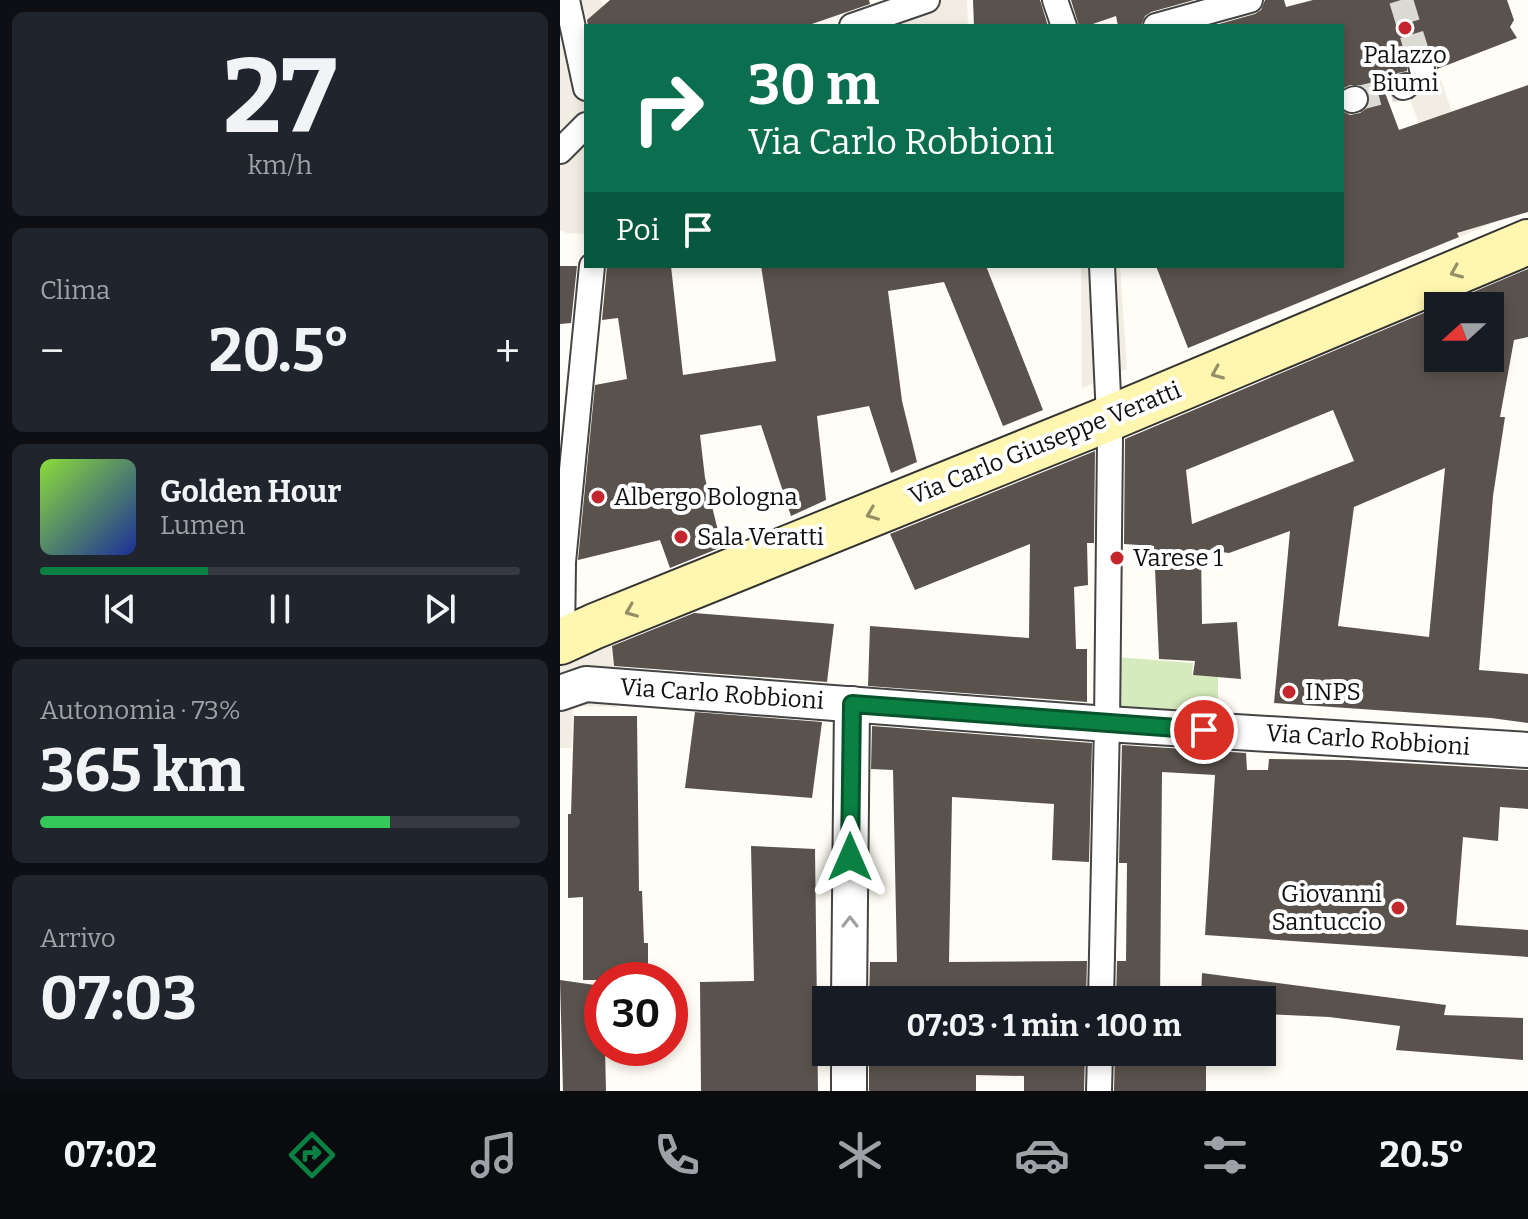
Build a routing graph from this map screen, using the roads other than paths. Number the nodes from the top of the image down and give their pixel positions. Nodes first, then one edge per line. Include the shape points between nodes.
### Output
1 (564, 0) edge
2 (927, 0) edge
3 (1055, 0) edge
4 (1250, 0) edge
5 (560, 16) edge
6 (858, 24) edge
7 (1063, 24) edge
8 (1163, 24) edge
9 (584, 80) edge
10 (584, 127) edge
11 (560, 151) edge
12 (1528, 242) edge
13 (592, 268) edge
14 (1102, 268) edge
15 (1110, 418) junction
16 (561, 641) edge
17 (573, 689) edge
18 (852, 704) junction
19 (1107, 724) junction
20 (1528, 750) edge
21 (849, 986) edge
22 (1101, 986) edge
23 (849, 1066) edge
24 (1100, 1066) edge
25 (849, 1091) edge
26 (1099, 1091) edge

1 - 5 street
1 - 9 street
2 - 6 street
3 - 7 street
4 - 8 street
10 - 11 street
12 -> 15 main road, Via Carlo Giuseppe Veratti
13 - 16 street via 563,562
14 - 15 street
15 -> 16 main road, Via Carlo Giuseppe Veratti
15 - 19 street
16 - 17 street
17 - 18 street, Via Carlo Robbioni
18 - 19 street, Via Carlo Robbioni
21 -> 18 street
19 - 20 street, Via Carlo Robbioni
19 - 22 street
23 - 25 street
24 - 26 street

